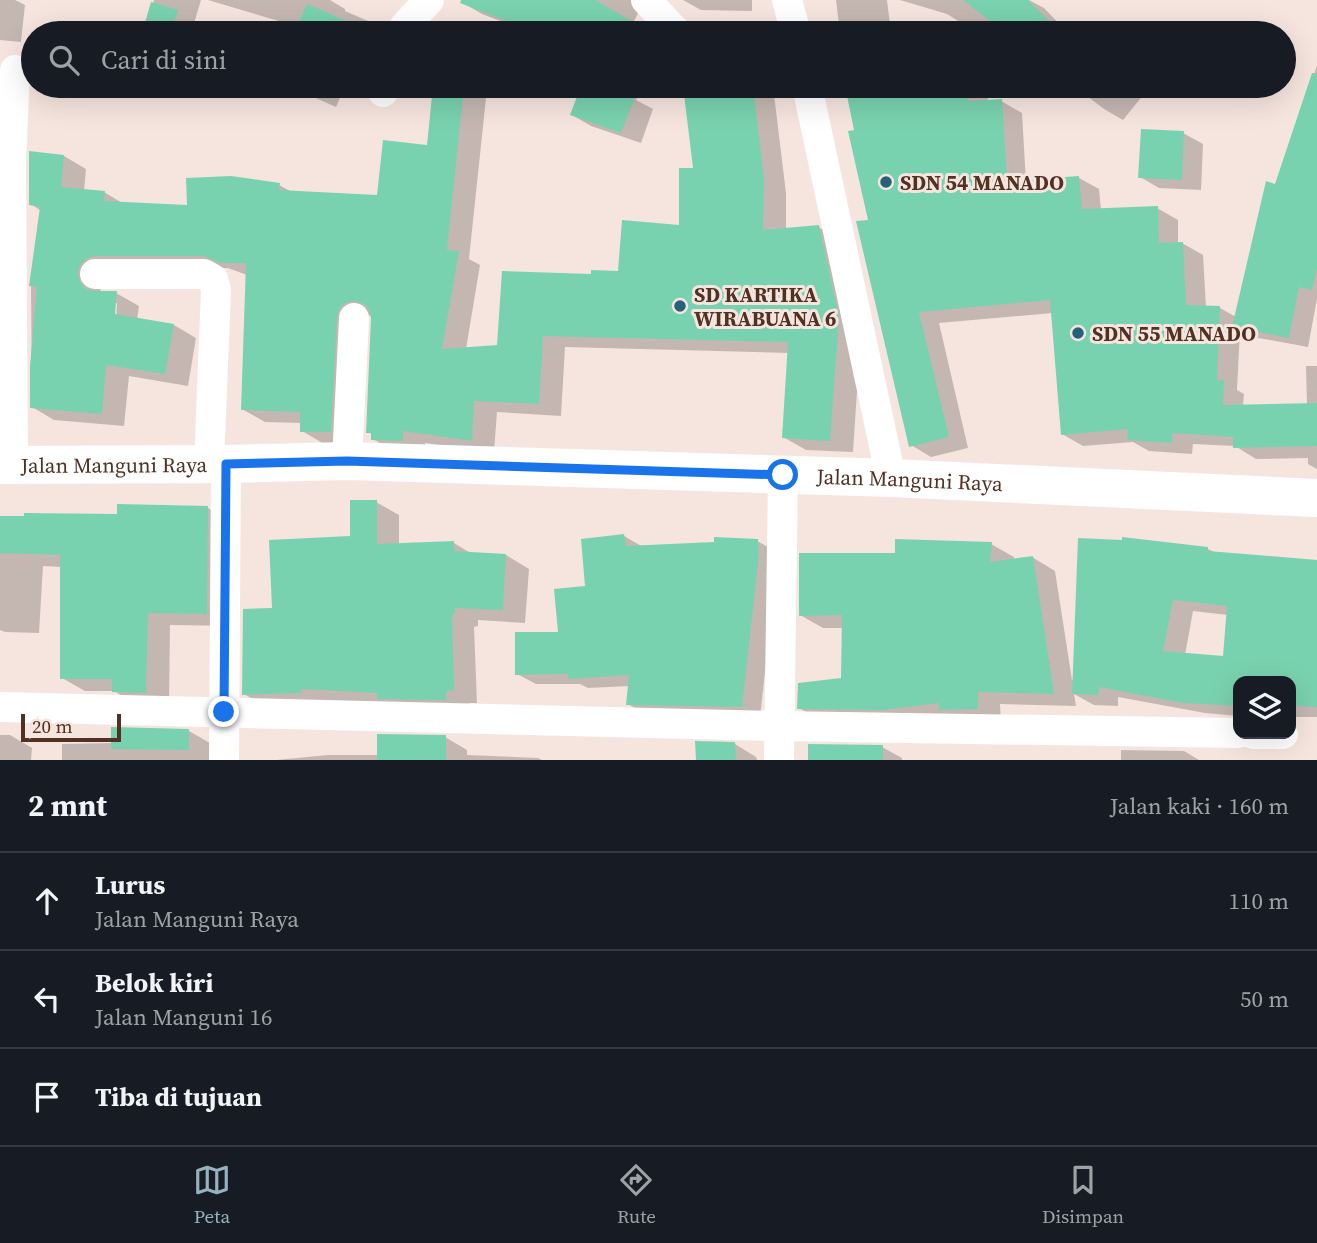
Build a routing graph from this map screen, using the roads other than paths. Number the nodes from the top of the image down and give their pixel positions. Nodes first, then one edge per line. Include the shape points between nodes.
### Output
1 (429, 0) edge
2 (646, 0) edge
3 (787, 0) edge
4 (410, 21) edge
5 (666, 21) edge
6 (793, 21) edge
7 (15, 70) dead end
8 (810, 98) edge
9 (95, 274) dead end
10 (354, 318) dead end
11 (347, 461) junction
12 (218, 464) junction
13 (6, 465) edge
14 (783, 475) junction
15 (891, 478) junction
16 (1317, 498) edge
17 (0, 706) edge
18 (224, 712) junction
19 (779, 726) junction
20 (1233, 733) edge
21 (224, 760) edge
22 (779, 760) edge

1 - 4 street
2 - 5 street
3 - 6 street
7 - 13 street
8 - 15 street
9 - 12 street via 204,274 213,279
10 - 11 street
11 - 12 street, Jalan Manguni Raya
11 - 14 street, Jalan Manguni Raya
12 - 13 street, Jalan Manguni Raya
12 - 18 street
14 - 15 street, Jalan Manguni Raya
14 - 19 street
15 - 16 street, Jalan Manguni Raya
17 - 18 street
18 - 19 street
18 - 21 street
19 - 20 street
19 - 22 street

